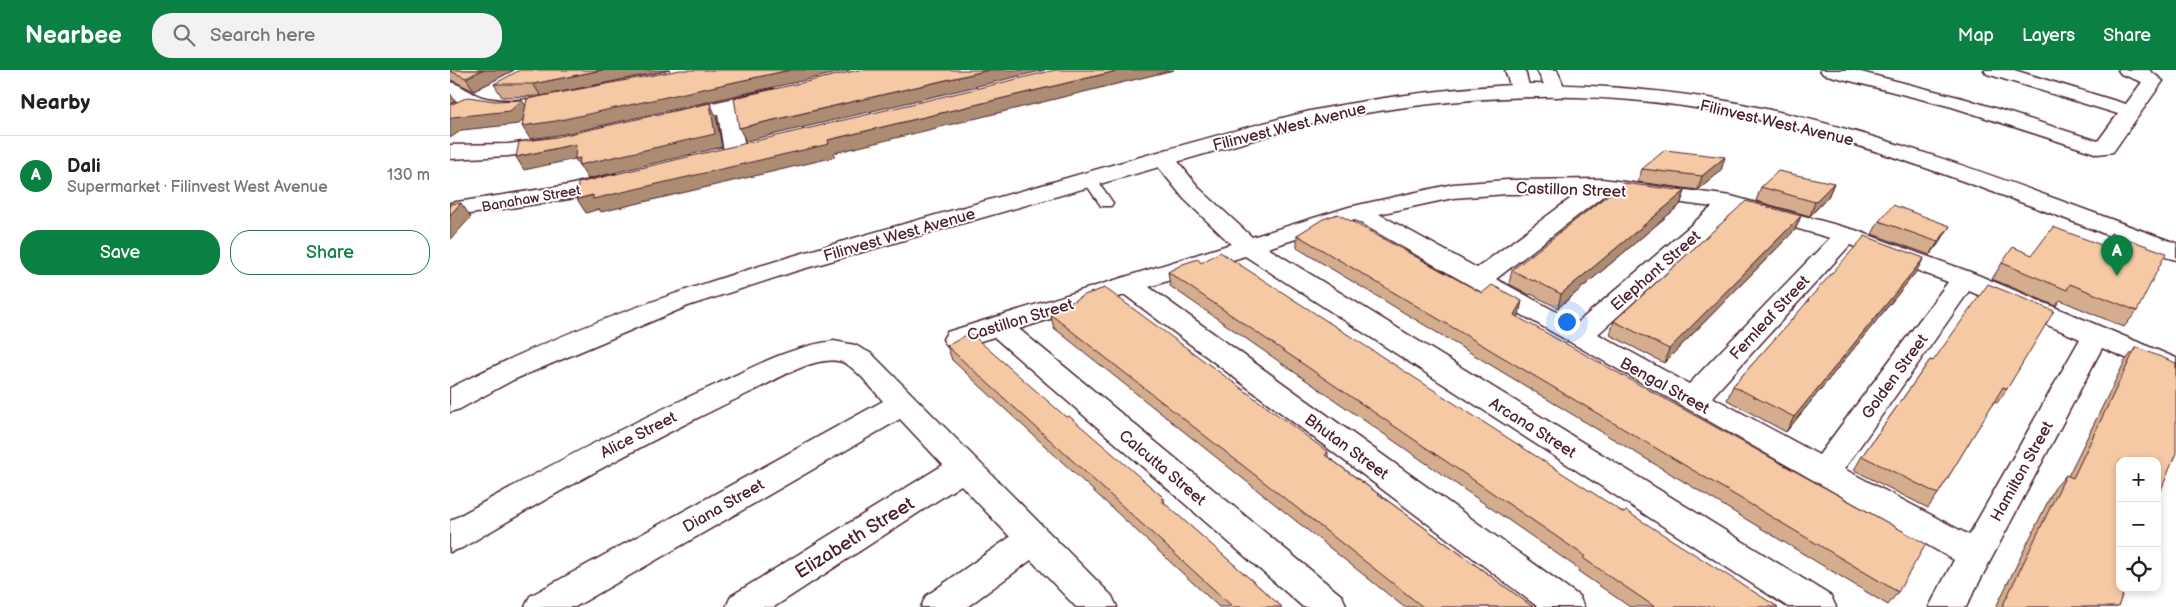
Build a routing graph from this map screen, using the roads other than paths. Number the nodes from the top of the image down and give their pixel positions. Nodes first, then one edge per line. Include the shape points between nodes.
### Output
1 (1547, 70) edge
2 (1830, 70) edge
3 (1994, 70) edge
4 (2128, 70) edge
5 (1518, 80) edge
6 (450, 88) edge
7 (500, 88) edge
8 (792, 91) edge
9 (1556, 91) junction
10 (578, 98) edge
11 (475, 102) junction
12 (727, 106) junction
13 (2129, 111) junction
14 (450, 114) edge
15 (654, 122) edge
16 (573, 140) edge
17 (450, 152) edge
18 (735, 152) edge
19 (1172, 156) junction
20 (634, 176) edge
21 (1090, 180) junction
22 (1602, 186) junction
23 (1106, 203) dead end
24 (1731, 203) junction
25 (450, 210) edge
26 (1357, 212) junction
27 (1846, 235) junction
28 (1248, 247) junction
29 (2176, 251) edge
30 (1964, 279) junction
31 (1478, 280) junction
32 (1129, 285) junction
33 (998, 326) junction
34 (1579, 336) junction
35 (2096, 336) junction
36 (957, 338) edge
37 (2176, 369) edge
38 (1692, 399) junction
39 (450, 401) edge
40 (903, 403) junction
41 (964, 467) junction
42 (1824, 473) junction
43 (450, 538) edge
44 (1034, 539) junction
45 (1975, 554) junction
46 (543, 607) edge
47 (744, 607) edge
48 (939, 607) edge
49 (1099, 607) edge
50 (1328, 607) edge
51 (1566, 607) edge
52 (1818, 607) edge
53 (1947, 607) edge

1 - 9 street
2 - 13 street via 1959,104 2098,148 2105,147
3 - 13 street
4 - 13 street via 2154,81
5 - 9 street, Filinvest West Avenue
5 - 19 street, Filinvest West Avenue via 1310,117
6 - 11 street
7 - 11 street
8 - 12 street
9 - 29 street, Filinvest West Avenue via 1666,98 1738,109 1799,124 1955,170
10 - 11 street via 541,104
11 - 14 street
12 - 15 street
12 - 18 street
16 - 17 street via 508,150
19 - 21 street, Filinvest West Avenue
19 - 28 street, Arcana Street via 1192,194
20 - 25 street, Banahaw Street via 569,192
21 - 23 lane
21 - 39 street, Filinvest West Avenue via 787,265 679,300 503,373
22 - 24 street, Castillon Street
22 - 26 street, Castillon Street via 1453,191
22 - 31 street
24 - 27 street, Castillon Street
24 - 34 street, Elephant Street
26 - 28 street, Castillon Street
26 - 31 street, Bengal Street
27 - 30 street, Castillon Street
27 - 38 street, Fernleaf Street
28 - 32 street, Castillon Street
28 - 52 street, Arcana Street
30 - 35 street, Castillon Street
30 - 42 street, Golden Street
31 - 34 street, Bengal Street
32 - 33 street, Castillon Street
32 - 51 street, Bhutan Street
33 - 36 street, Castillon Street
33 - 50 street, Calcutta Street
34 - 38 street, Bengal Street
35 - 37 street, Castillon Street
35 - 45 street, Hamilton Street
38 - 42 street, Bengal Street
40 - 41 street
40 - 43 street, Alice Street via 852,354 836,350 815,354 707,399 579,463
40 - 46 street, Diana Street
41 - 44 street
41 - 47 street, Elizabeth Street
42 - 45 street, Bengal Street
44 - 48 street
44 - 49 street
45 - 53 street, Hamilton Street

